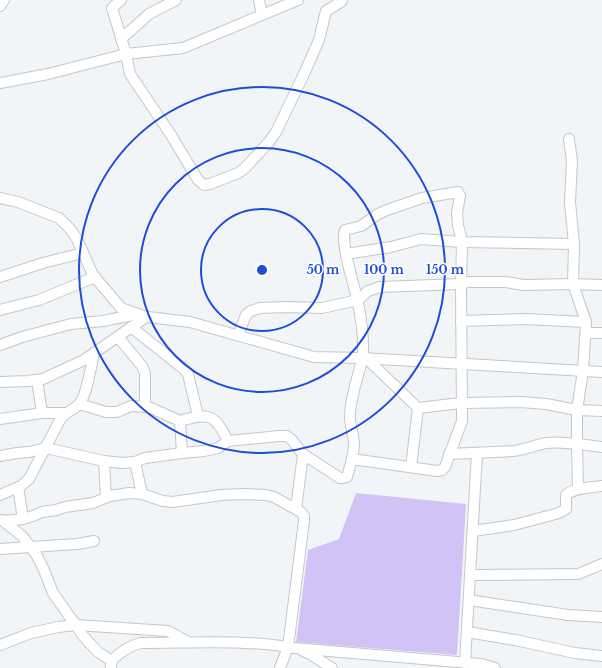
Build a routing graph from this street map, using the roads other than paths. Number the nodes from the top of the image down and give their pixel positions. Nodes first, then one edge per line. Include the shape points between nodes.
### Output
1 (4, 0) edge
2 (121, 0) edge
3 (176, 0) edge
4 (259, 0) edge
5 (298, 0) edge
6 (342, 0) edge
7 (0, 6) edge
8 (262, 14) junction
9 (122, 39) junction
10 (126, 54) junction
11 (0, 83) edge
12 (570, 140) dead end
13 (0, 198) edge
14 (462, 242) junction
15 (574, 244) junction
16 (83, 253) junction
17 (346, 254) junction
18 (0, 277) edge
19 (95, 277) junction
20 (461, 284) junction
21 (573, 284) junction
22 (602, 285) edge
23 (358, 300) junction
24 (0, 310) edge
25 (142, 315) junction
26 (461, 321) junction
27 (131, 327) junction
28 (586, 327) junction
29 (602, 333) edge
30 (238, 335) junction
31 (118, 337) junction
32 (0, 345) edge
33 (94, 353) junction
34 (364, 358) junction
35 (462, 363) junction
36 (584, 371) junction
37 (602, 372) edge
38 (37, 380) junction
39 (0, 382) edge
40 (461, 403) junction
41 (79, 404) junction
42 (145, 407) junction
43 (418, 408) junction
44 (578, 410) junction
45 (602, 411) edge
46 (42, 412) junction
47 (66, 412) junction
48 (198, 416) junction
49 (0, 419) edge
50 (180, 421) junction
51 (228, 442) junction
52 (577, 444) junction
53 (602, 447) edge
54 (46, 448) junction
55 (182, 453) junction
56 (476, 453) junction
57 (303, 454) junction
58 (449, 454) junction
59 (0, 456) edge
60 (352, 459) junction
61 (104, 461) junction
62 (135, 462) junction
63 (411, 467) junction
64 (18, 487) junction
65 (602, 487) edge
66 (578, 489) junction
67 (142, 494) junction
68 (0, 495) edge
69 (106, 497) junction
70 (296, 509) junction
71 (23, 519) junction
72 (2, 520) edge
73 (473, 531) junction
74 (94, 541) dead end
75 (31, 547) junction
76 (0, 549) edge
77 (602, 564) edge
78 (470, 575) junction
79 (469, 600) junction
80 (602, 617) edge
81 (76, 625) junction
82 (467, 632) junction
83 (190, 643) junction
84 (0, 645) edge
85 (291, 648) junction
86 (602, 656) edge
87 (465, 663) junction
88 (112, 664) edge
89 (280, 668) edge
90 (332, 668) edge
91 (495, 668) edge

1 - 7 street
2 - 9 street via 112,8
3 - 9 street via 149,14
4 - 8 street
5 - 8 street
6 - 10 street via 326,11 319,40 269,142 244,169 210,184 204,185 198,180 133,80
8 - 10 street via 183,48
9 - 10 street
10 - 11 street
12 - 15 street via 570,202
13 - 16 street via 59,218 71,230
14 - 15 street
14 - 17 street via 421,239
14 - 17 street via 457,219 460,196 458,192 422,198 387,210 361,226 345,230
14 - 20 street
15 - 21 street
16 - 18 street
16 - 19 street
17 - 23 street
19 - 24 street via 39,300
19 - 25 street via 121,308
20 - 21 street
20 - 23 street via 380,287 368,291
20 - 26 street
21 - 22 street
21 - 28 street
23 - 30 street via 322,308 260,308 246,315
23 - 34 street
25 - 27 street
25 - 30 street via 190,322
25 - 32 street via 71,324
26 - 28 street via 524,319
26 - 35 street
27 - 31 street
27 - 48 street via 188,374
28 - 29 street
28 - 36 street
30 - 34 street via 314,357
31 - 33 street
31 - 42 street via 145,373
33 - 38 street via 84,360
33 - 41 street via 85,391
34 - 35 street
34 - 43 street
34 - 60 street via 350,412 354,443
35 - 36 street
35 - 40 street
36 - 37 street
36 - 44 street
38 - 39 street
38 - 46 street
40 - 43 street
40 - 44 street via 532,403
40 - 58 street via 462,420
41 - 42 street via 106,412 117,412 131,406
41 - 47 street
42 - 50 street
43 - 63 street
44 - 45 street
44 - 52 street
46 - 47 street
46 - 49 street
47 - 54 street
48 - 50 street
48 - 51 street via 213,419 220,426
50 - 55 street
51 - 55 street via 218,448
51 - 57 street via 287,436
52 - 53 street
52 - 56 street via 544,444 523,450
52 - 66 street
54 - 59 street
54 - 61 street
54 - 64 street via 29,479
55 - 62 street via 145,458
56 - 58 street
56 - 73 street
57 - 60 street via 340,478 347,477
57 - 70 street
58 - 63 street via 442,470
60 - 63 street
61 - 62 street
61 - 69 street
62 - 67 street
64 - 68 street
64 - 71 street
65 - 66 street
66 - 73 street via 566,495 566,509 559,513 514,525
67 - 69 street
67 - 70 street via 173,502 221,495 266,495
69 - 71 street via 93,503 42,512
70 - 85 street via 304,516 304,521
71 - 72 street
72 - 75 street
73 - 78 street
74 - 75 street
75 - 76 street
75 - 81 street via 53,593
77 - 78 street via 578,574
78 - 79 street
79 - 80 street via 568,615
79 - 82 street
81 - 83 street via 168,631
81 - 84 street via 31,633
81 - 88 street via 93,648
82 - 86 street
82 - 87 street
83 - 85 street via 260,644
83 - 88 street via 141,643 128,648
85 - 87 street
85 - 89 street
85 - 90 street via 310,654
87 - 91 street

